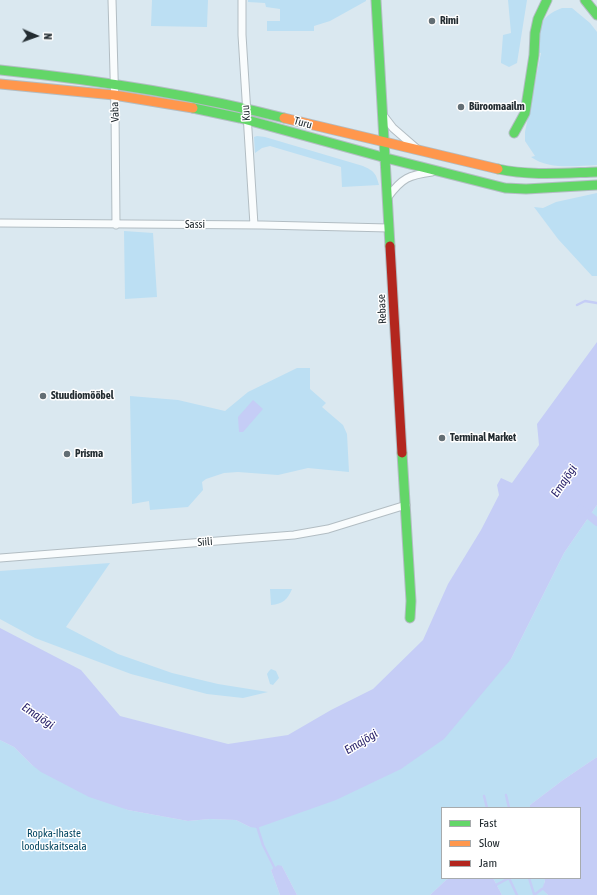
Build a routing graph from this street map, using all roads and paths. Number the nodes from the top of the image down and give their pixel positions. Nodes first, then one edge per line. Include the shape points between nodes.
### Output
1 (112, 0) edge
2 (242, 0) edge
3 (376, 0) edge
4 (547, 0) edge
5 (585, 0) edge
6 (591, 0) edge
7 (597, 8) edge
8 (597, 15) edge
9 (0, 70) edge
10 (114, 83) junction
11 (0, 84) edge
12 (114, 95) junction
13 (246, 108) junction
14 (383, 115) junction
15 (246, 120) junction
16 (384, 128) junction
17 (514, 133) dead end
18 (367, 139) junction
19 (385, 143) junction
20 (419, 151) junction
21 (386, 158) junction
22 (440, 171) junction
23 (597, 172) edge
24 (597, 185) edge
25 (388, 197) junction
26 (0, 223) edge
27 (116, 224) junction
28 (254, 225) junction
29 (389, 228) junction
30 (406, 505) junction
31 (0, 558) edge
32 (410, 618) dead end

1 - 10 street, Vaba
2 - 13 street, Kuu
3 - 14 main road, Rebase
4 - 17 main road via 535,33 525,113
5 - 8 main road
6 - 7 main road
9 - 10 main road, Turu
10 - 12 street, Vaba
10 - 13 main road, Turu
11 - 12 main road, Turu
12 - 15 main road, Turu via 178,105
12 - 27 street, Vaba
13 - 15 street, Kuu
13 - 18 main road, Turu
14 - 16 main road, Rebase
14 - 20 street via 404,139
15 - 21 main road, Turu
15 - 28 street, Kuu
16 - 18 street
16 - 19 main road, Rebase
18 - 19 main road, Turu
19 - 20 main road, Turu
19 - 21 main road, Rebase
20 - 23 main road, Turu via 508,171 552,174
21 - 22 main road, Turu
21 - 25 main road, Rebase
22 - 24 main road, Turu via 505,188
22 - 25 street via 419,173 404,178
25 - 29 main road, Rebase
26 - 27 street, Sassi
27 - 28 street, Sassi
28 - 29 street, Sassi
29 - 30 main road, Rebase
30 - 31 street, Siili via 328,529 294,535
30 - 32 main road, Rebase via 412,601

